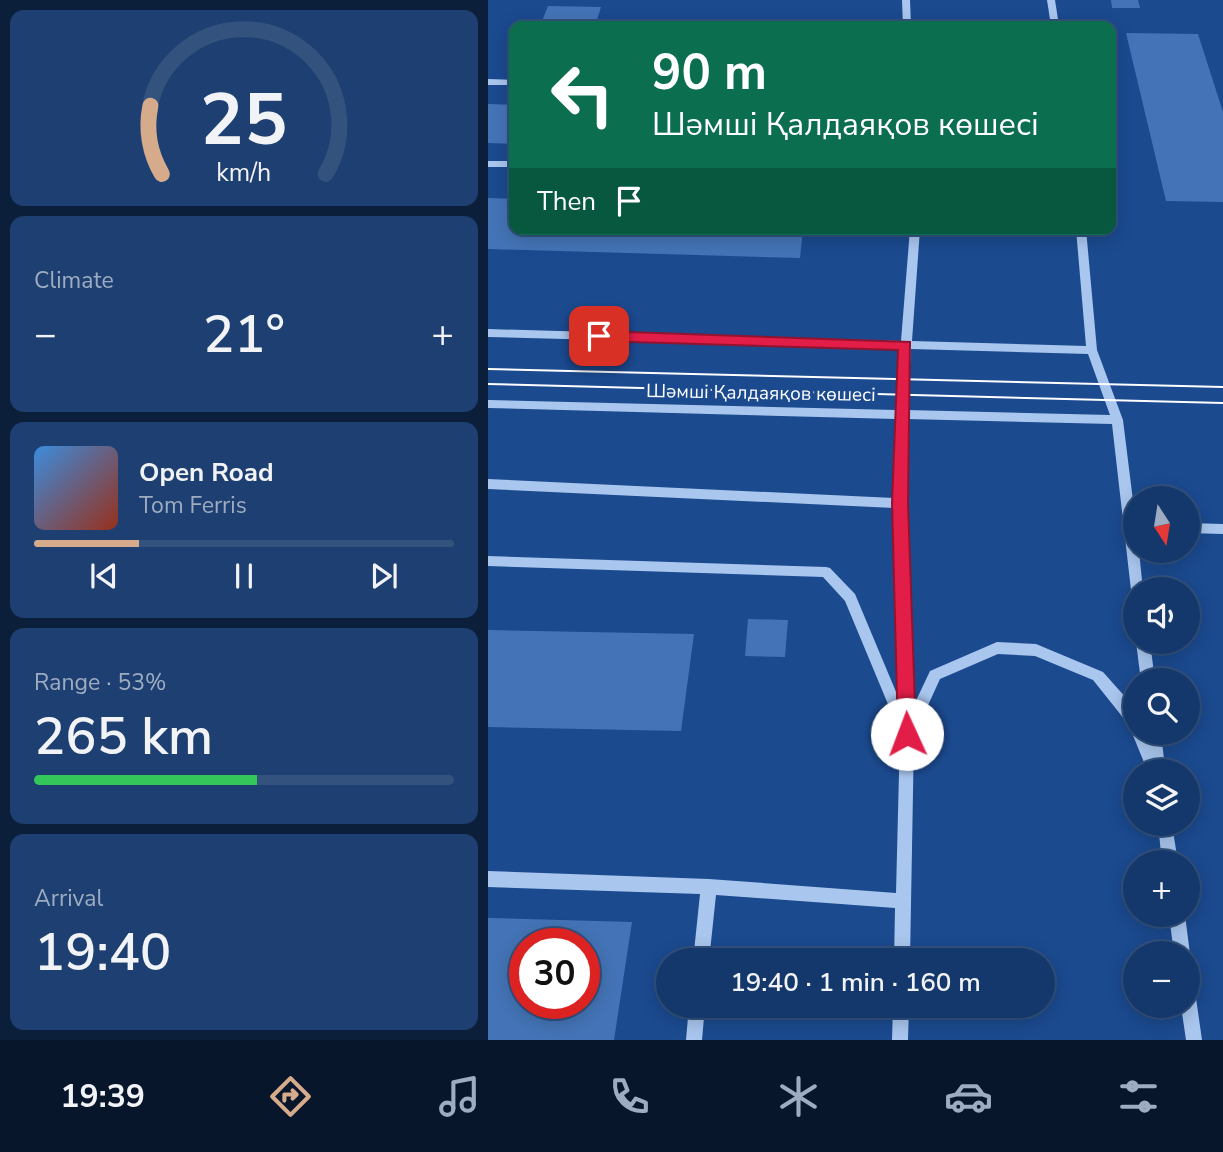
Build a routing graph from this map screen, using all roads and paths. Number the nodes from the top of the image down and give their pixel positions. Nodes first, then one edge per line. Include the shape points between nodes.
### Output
1 (906, 0) edge
2 (1051, 0) edge
3 (907, 21) edge
4 (1054, 21) edge
5 (488, 82) edge
6 (509, 83) edge
7 (488, 164) edge
8 (509, 164) edge
9 (914, 235) edge
10 (1082, 235) edge
11 (488, 333) edge
12 (905, 345) junction
13 (1092, 350) junction
14 (488, 404) edge
15 (901, 414) junction
16 (1117, 420) junction
17 (488, 484) edge
18 (1127, 486) edge
19 (900, 503) junction
20 (1200, 528) edge
21 (1223, 529) edge
22 (488, 561) edge
23 (1123, 705) edge
24 (907, 734) junction
25 (488, 879) edge
26 (709, 887) junction
27 (904, 901) junction
28 (703, 948) edge
29 (902, 948) edge
30 (696, 1018) edge
31 (901, 1018) edge
32 (1191, 1018) edge
33 (694, 1040) edge
34 (900, 1040) edge
35 (1194, 1040) edge

1 - 3 street
2 - 4 street
5 - 6 street
7 - 8 street
9 - 12 street
10 - 13 street
11 - 12 street
12 - 13 street
12 - 15 street
13 - 16 street
14 - 15 street, Шәмші Қалдаяқов көшесі
15 - 16 street, Шәмші Қалдаяқов көшесі
15 - 19 street
16 - 18 street
17 - 19 street
19 - 24 street
20 - 21 street
22 - 24 street via 826,572 850,598
23 - 24 street via 1098,676 1036,650 997,648 935,675
24 - 27 street
25 - 26 street
26 - 27 street
26 - 28 street
27 - 29 street
30 - 33 street
31 - 34 street
32 - 35 street

